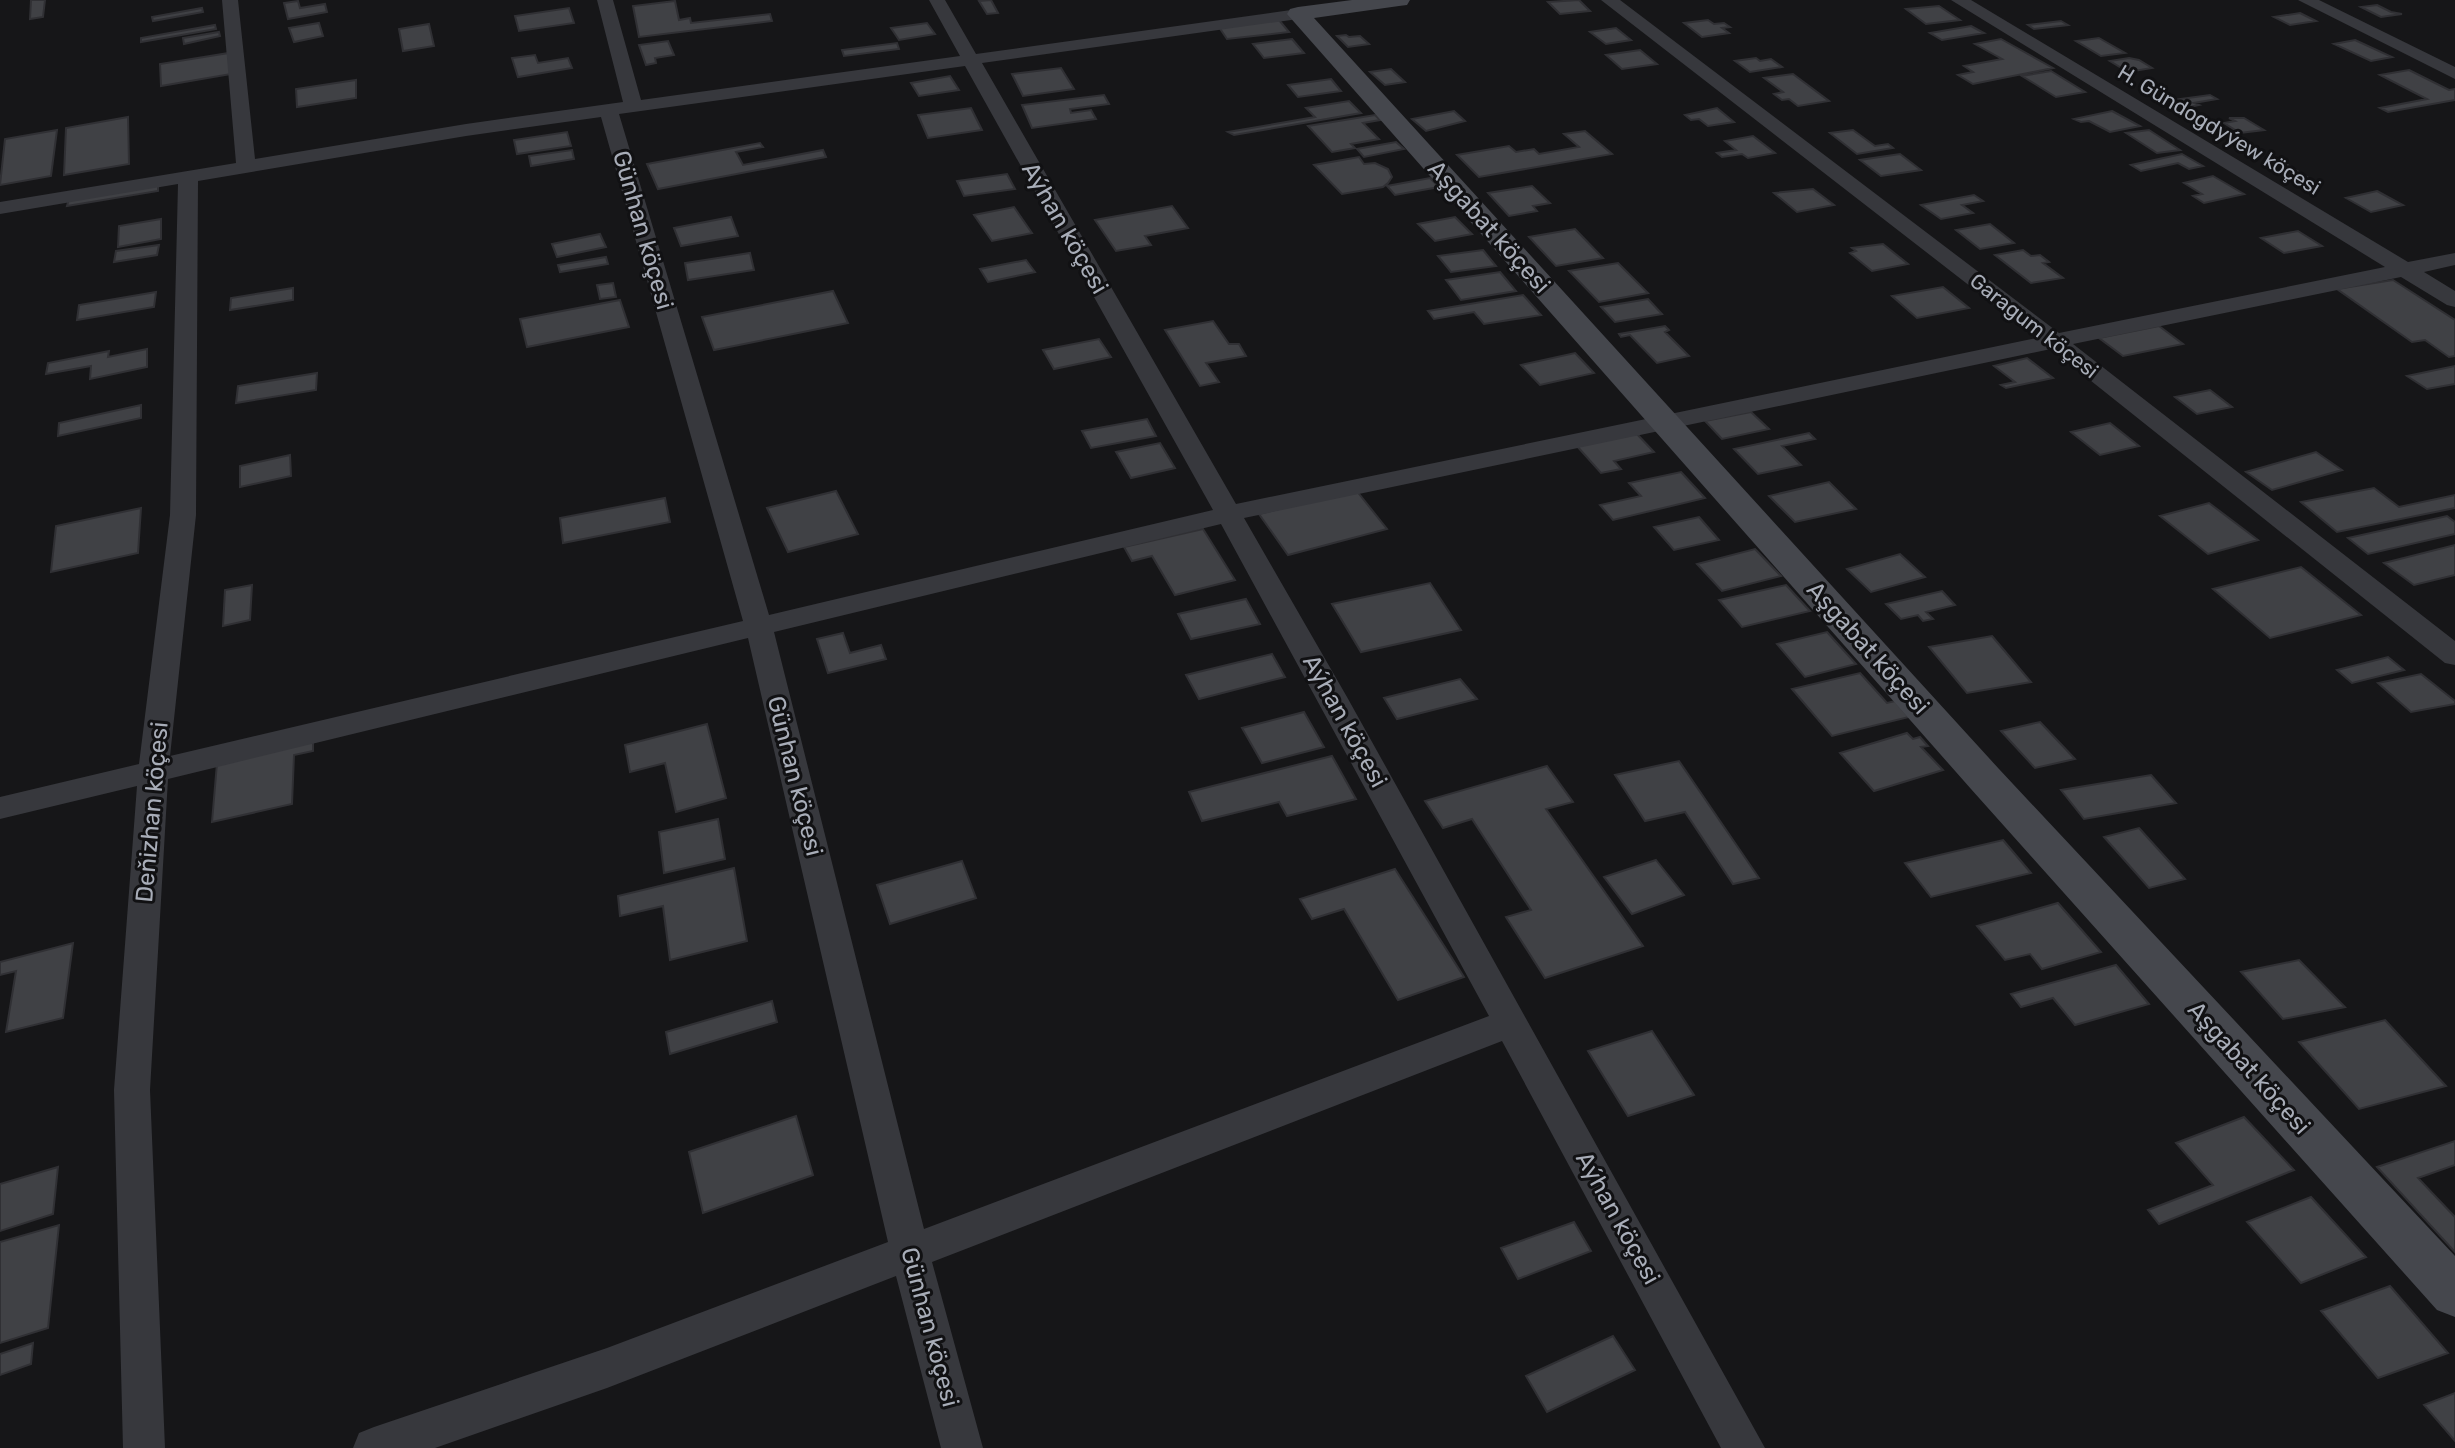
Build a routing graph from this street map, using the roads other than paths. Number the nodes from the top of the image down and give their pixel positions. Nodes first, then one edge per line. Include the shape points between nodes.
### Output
1 (230, 0) edge
2 (606, 0) edge
3 (937, 0) edge
4 (1399, 0) edge
5 (1609, 0) edge
6 (1959, 0) edge
7 (2306, 0) edge
8 (1292, 7) edge
9 (969, 60) junction
10 (2455, 74) edge
11 (621, 108) junction
12 (246, 166) junction
13 (188, 176) junction
14 (0, 208) edge
15 (2455, 259) edge
16 (2405, 270) junction
17 (2455, 300) edge
18 (2055, 341) junction
19 (1664, 421) junction
20 (1228, 514) junction
21 (760, 627) junction
22 (2455, 656) edge
23 (153, 773) junction
24 (0, 808) edge
25 (1511, 1023) junction
26 (911, 1252) junction
27 (2455, 1293) edge
28 (144, 1448) edge
29 (374, 1448) edge
30 (962, 1448) edge
31 (1744, 1448) edge

1 - 12 street
2 - 11 street, Günhan köçesi
3 - 9 street, Aýhan köçesi
4 - 8 street
5 - 18 street, Garagum köçesi
6 - 16 street, H. Gündogdyýew köçesi
7 - 10 street
8 - 9 street
8 - 19 street, Aşgabat köçesi
9 - 11 street
9 - 20 street, Aýhan köçesi
11 - 12 street
11 - 21 street, Günhan köçesi
12 - 13 street
13 - 14 street
13 - 23 street, Deňizhan köçesi via 183,515
15 - 16 street
16 - 17 street, H. Gündogdyýew köçesi
16 - 18 street
18 - 19 street
18 - 22 street, Garagum köçesi
19 - 20 street
19 - 27 street, Aşgabat köçesi
20 - 21 street
20 - 25 street, Aýhan köçesi
21 - 23 street
21 - 26 street, Günhan köçesi
23 - 24 street
23 - 28 street, Deňizhan köçesi via 132,1090
25 - 26 street
25 - 31 street, Aýhan köçesi
26 - 29 street via 607,1368
26 - 30 street, Günhan köçesi

